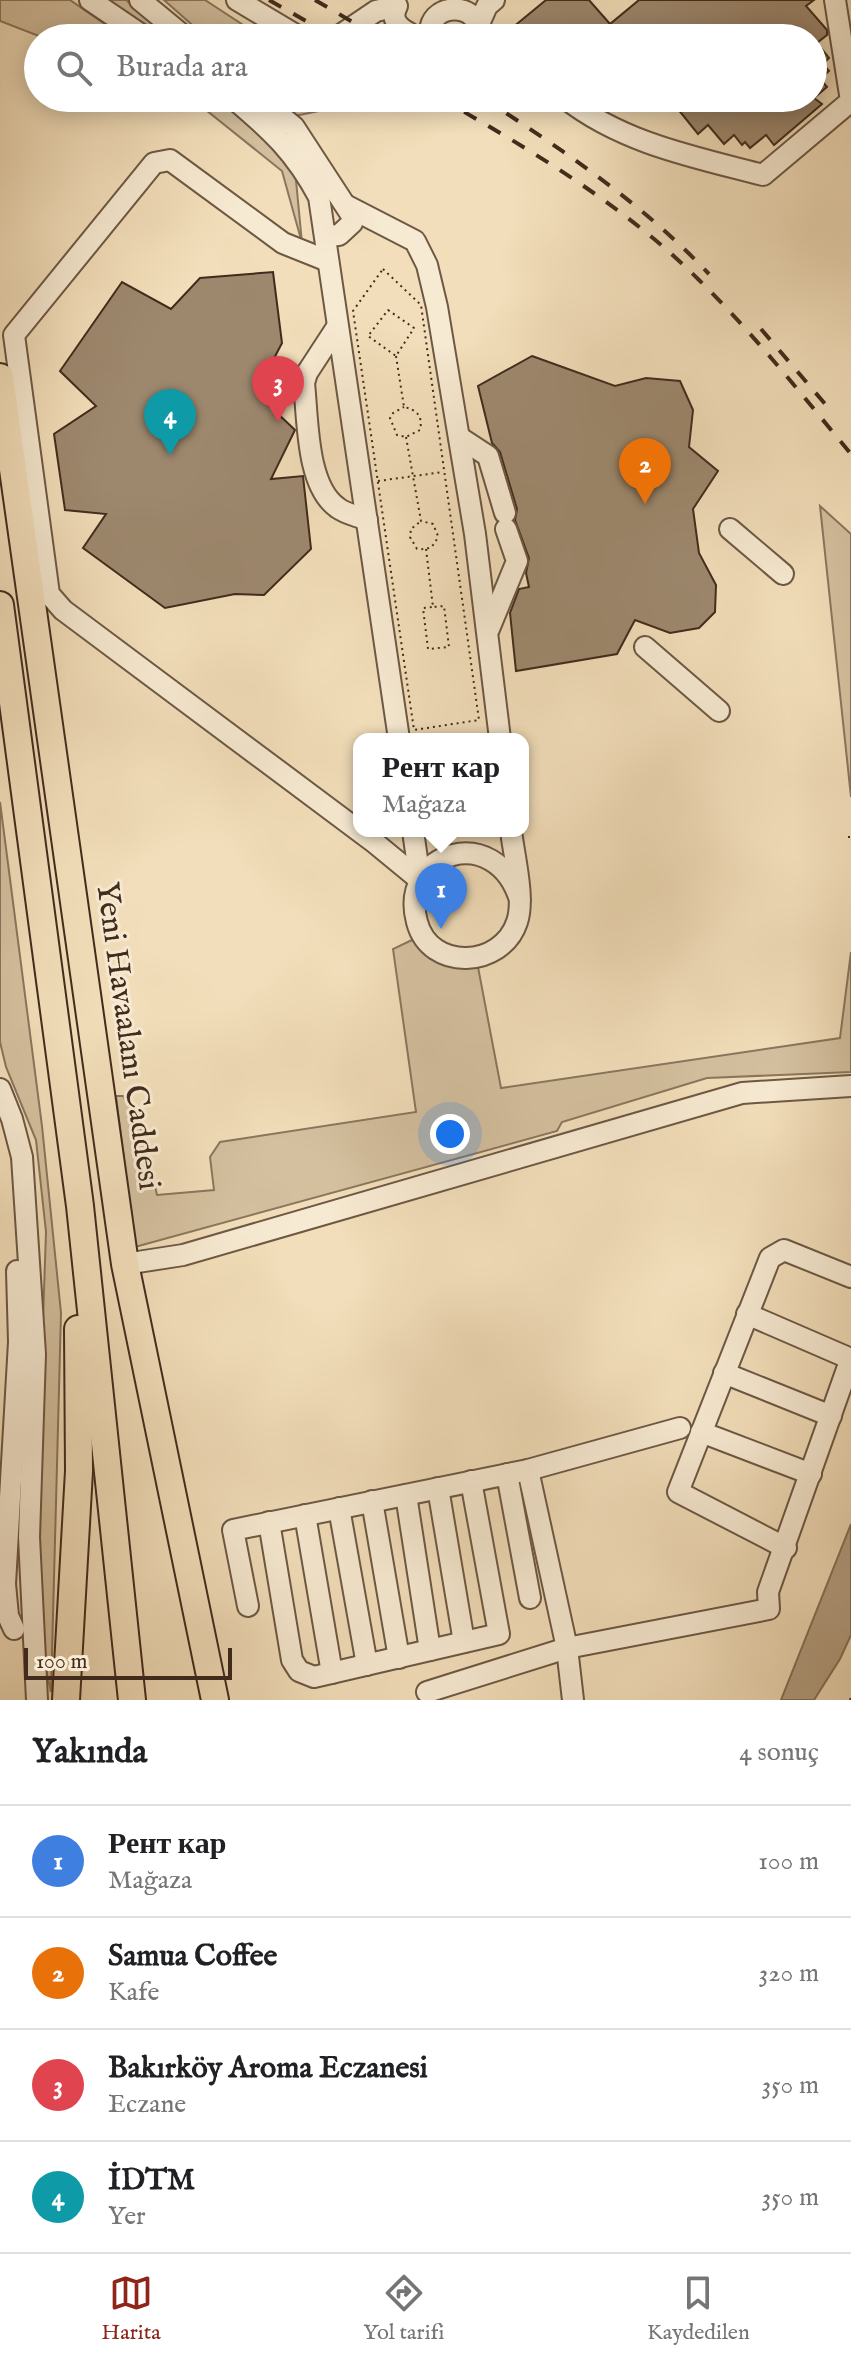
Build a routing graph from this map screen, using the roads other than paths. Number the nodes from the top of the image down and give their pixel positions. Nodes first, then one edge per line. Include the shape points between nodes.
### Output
1 (90, 0) edge
2 (140, 0) edge
3 (221, 0) edge
4 (237, 0) edge
5 (494, 0) edge
6 (835, 0) edge
7 (404, 3) edge
8 (445, 7) edge
9 (125, 24) edge
10 (169, 24) edge
11 (257, 24) edge
12 (277, 24) edge
13 (357, 24) edge
14 (396, 24) edge
15 (422, 24) edge
16 (433, 24) edge
17 (477, 24) edge
18 (483, 24) edge
19 (250, 112) edge
20 (276, 112) edge
21 (583, 112) edge
22 (347, 206) junction
23 (323, 225) junction
24 (328, 261) junction
25 (337, 327) junction
26 (0, 377) edge
27 (459, 437) junction
28 (367, 520) junction
29 (730, 529) dead end
30 (783, 574) dead end
31 (0, 605) edge
32 (488, 632) junction
33 (645, 647) dead end
34 (719, 711) dead end
35 (398, 733) edge
36 (499, 733) edge
37 (353, 827) edge
38 (367, 837) edge
39 (414, 837) edge
40 (512, 837) edge
41 (420, 880) junction
42 (520, 900) junction
43 (851, 1086) edge
44 (2, 1099) edge
45 (18, 1138) junction
46 (80, 1206) junction
47 (125, 1264) junction
48 (851, 1277) edge
49 (747, 1314) junction
50 (851, 1358) edge
51 (724, 1373) junction
52 (831, 1416) junction
53 (680, 1428) dead end
54 (701, 1432) junction
55 (528, 1470) junction
56 (507, 1474) junction
57 (811, 1474) junction
58 (471, 1481) junction
59 (438, 1488) junction
60 (406, 1495) junction
61 (372, 1501) junction
62 (339, 1508) junction
63 (305, 1515) junction
64 (269, 1522) junction
65 (786, 1548) junction
66 (530, 1598) dead end
67 (248, 1606) dead end
68 (199, 1613) junction
69 (14, 1629) dead end
70 (464, 1642) junction
71 (567, 1648) junction
72 (430, 1650) junction
73 (399, 1658) junction
74 (367, 1665) junction
75 (332, 1673) junction
76 (427, 1692) dead end
77 (37, 1700) edge
78 (66, 1700) edge
79 (132, 1700) edge
80 (215, 1700) edge
81 (233, 1700) edge
82 (573, 1700) edge

1 - 9 street
2 - 10 street
3 - 11 street
4 - 12 street
5 - 18 street
6 - 21 street via 851,101 763,175 652,146
7 - 13 street via 376,11
7 - 14 street
8 - 15 street
8 - 16 street
8 - 17 street via 464,7
19 - 23 street via 275,133 303,169 319,197
20 - 22 street via 294,127
22 - 23 street via 352,223 346,231 327,236
22 - 27 street via 415,241 427,265
23 - 24 street
24 - 25 street
24 - 37 street via 283,243 170,160 154,163 14,335 49,594 63,610
25 - 28 street via 369,481
25 - 28 street via 304,383 312,459 321,491 338,508
26 - 47 main road, Yeni Havaalanı Caddesi
27 - 32 street via 454,470
27 - 32 street via 488,456 517,561
28 - 35 street
29 - 30 street
31 - 46 main road
32 - 36 street
33 - 34 street
38 - 41 street
39 - 41 street
40 - 42 street
41 - 42 street via 449,856 468,853 503,867
41 - 42 street via 414,910 418,928 444,954 462,959 481,957 511,936
43 - 47 street via 742,1093 183,1255
44 - 45 street
45 - 69 street via 11,1152 19,1342 5,1584
45 - 77 street via 35,1354 29,1537
46 - 78 main road via 78,1486
46 - 79 main road
47 - 68 main road, Yeni Havaalanı Caddesi
48 - 49 street via 784,1250 774,1253
49 - 50 street
49 - 51 street
50 - 52 street
51 - 52 street
51 - 54 street
52 - 57 street
53 - 55 street
54 - 57 street
54 - 65 street via 678,1492
55 - 56 street
55 - 71 street
56 - 58 street
56 - 66 street
57 - 65 street
58 - 59 street
58 - 70 street via 499,1634
59 - 60 street
59 - 70 street
60 - 61 street
60 - 72 street
61 - 62 street
61 - 73 street
62 - 63 street
62 - 74 street
63 - 64 street
63 - 75 street
64 - 67 street via 233,1530
64 - 75 street via 292,1660 308,1676
65 - 71 street via 768,1592 769,1609
68 - 80 main road, Yeni Havaalanı Caddesi
68 - 81 main road
70 - 72 street
71 - 76 street
71 - 82 street
72 - 73 street
73 - 74 street
74 - 75 street

